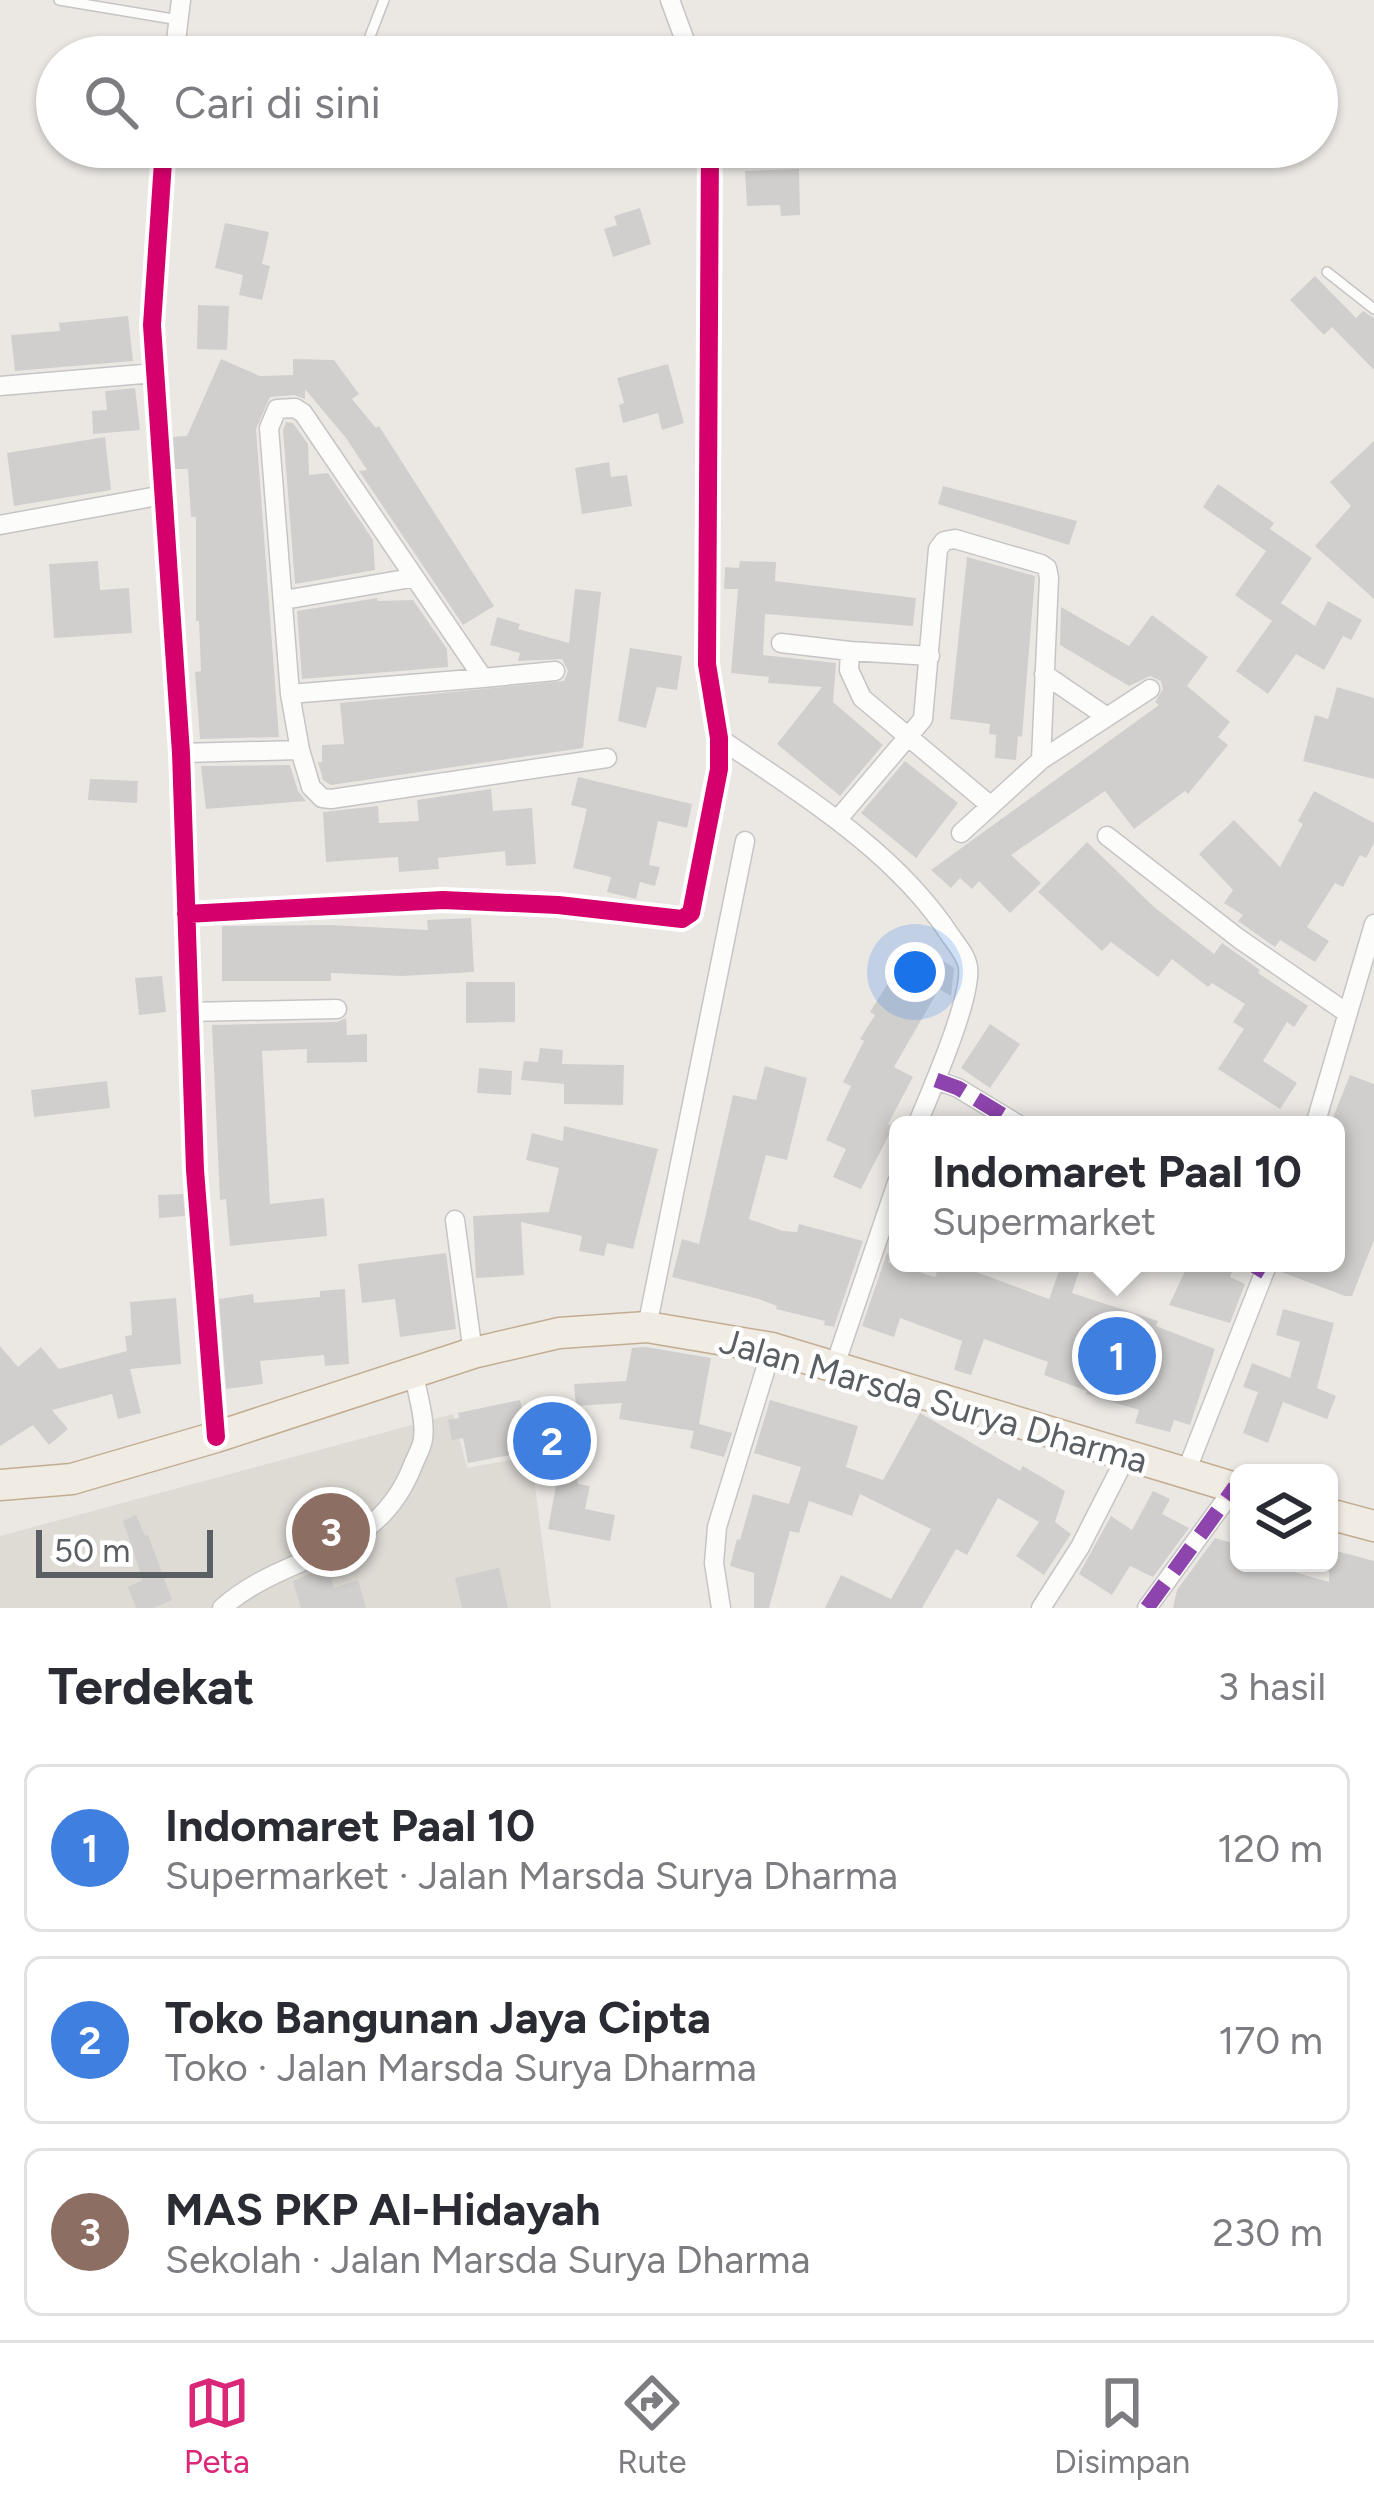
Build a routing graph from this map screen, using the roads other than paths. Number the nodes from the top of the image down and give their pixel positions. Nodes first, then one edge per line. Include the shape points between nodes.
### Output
1 (58, 0) edge
2 (384, 0) edge
3 (670, 0) edge
4 (180, 10) edge
5 (370, 36) edge
6 (683, 36) edge
7 (163, 168) edge
8 (710, 168) edge
9 (1327, 272) dead end
10 (1374, 309) edge
11 (155, 373) junction
12 (0, 386) edge
13 (163, 495) junction
14 (0, 525) edge
15 (411, 578) junction
16 (284, 600) junction
17 (781, 644) dead end
18 (850, 650) junction
19 (930, 656) junction
20 (555, 671) dead end
21 (1044, 674) junction
22 (482, 679) junction
23 (1150, 689) dead end
24 (290, 694) junction
25 (1107, 717) junction
26 (907, 737) junction
27 (719, 738) junction
28 (300, 750) junction
29 (181, 754) junction
30 (607, 758) dead end
31 (1041, 760) junction
32 (991, 806) junction
33 (838, 819) junction
34 (961, 833) dead end
35 (1107, 836) dead end
36 (745, 842) dead end
37 (186, 914) junction
38 (1374, 924) edge
39 (337, 1009) dead end
40 (187, 1012) junction
41 (1347, 1013) junction
42 (936, 1080) junction
43 (920, 1116) edge
44 (1004, 1116) edge
45 (1318, 1116) edge
46 (889, 1206) edge
47 (455, 1220) dead end
48 (1259, 1272) edge
49 (646, 1328) junction
50 (772, 1348) junction
51 (472, 1353) junction
52 (834, 1368) junction
53 (414, 1374) junction
54 (216, 1437) junction
55 (1128, 1453) junction
56 (1186, 1472) junction
57 (0, 1485) edge
58 (1230, 1486) edge
59 (1230, 1497) edge
60 (1338, 1516) edge
61 (1374, 1526) edge
62 (222, 1608) edge
63 (721, 1608) edge
64 (1041, 1608) edge
65 (1147, 1608) edge

1 - 4 lane
2 - 5 lane
3 - 6 street
7 - 11 street
8 - 27 street via 707,664
9 - 10 lane
11 - 12 street
11 - 13 street
13 - 14 street
13 - 29 street
15 - 16 street
15 - 16 street via 303,413 286,406 269,428
15 - 22 street
16 - 24 street
17 - 18 street
18 - 19 street
18 - 26 street via 862,698
19 - 21 street via 938,549 955,539 1047,568
19 - 26 street via 925,712
20 - 22 street
21 - 25 street
21 - 31 street
22 - 24 street
23 - 25 street
24 - 28 street
25 - 31 street
26 - 32 street
26 - 33 street
27 - 33 street
27 - 37 street via 703,862 691,913 682,919 443,900
28 - 29 street
28 - 30 street via 311,787 331,799
29 - 37 street
31 - 32 street
32 - 34 street
33 - 42 street via 933,908 966,959 968,982
35 - 41 street
36 - 49 street
37 - 40 street
38 - 41 street
39 - 40 street
40 - 54 street
41 - 45 street
42 - 43 street
42 - 44 street
46 - 52 street
47 - 51 street
48 - 56 street
49 - 50 highway, Jalan Marsda Surya Dharma
49 - 51 highway, Jalan Marsda Surya Dharma via 559,1333
50 - 52 highway, Jalan Marsda Surya Dharma
50 - 63 street via 717,1527
51 - 53 highway, Jalan Marsda Surya Dharma
52 - 55 highway, Jalan Marsda Surya Dharma
53 - 54 highway, Jalan Marsda Surya Dharma
53 - 62 street via 424,1437 389,1510 370,1530 282,1569
54 - 57 highway, Jalan Marsda Surya Dharma via 72,1479
55 - 56 highway, Jalan Marsda Surya Dharma
55 - 64 street
56 - 58 highway, Jalan Marsda Surya Dharma
59 - 65 street
60 - 61 highway

